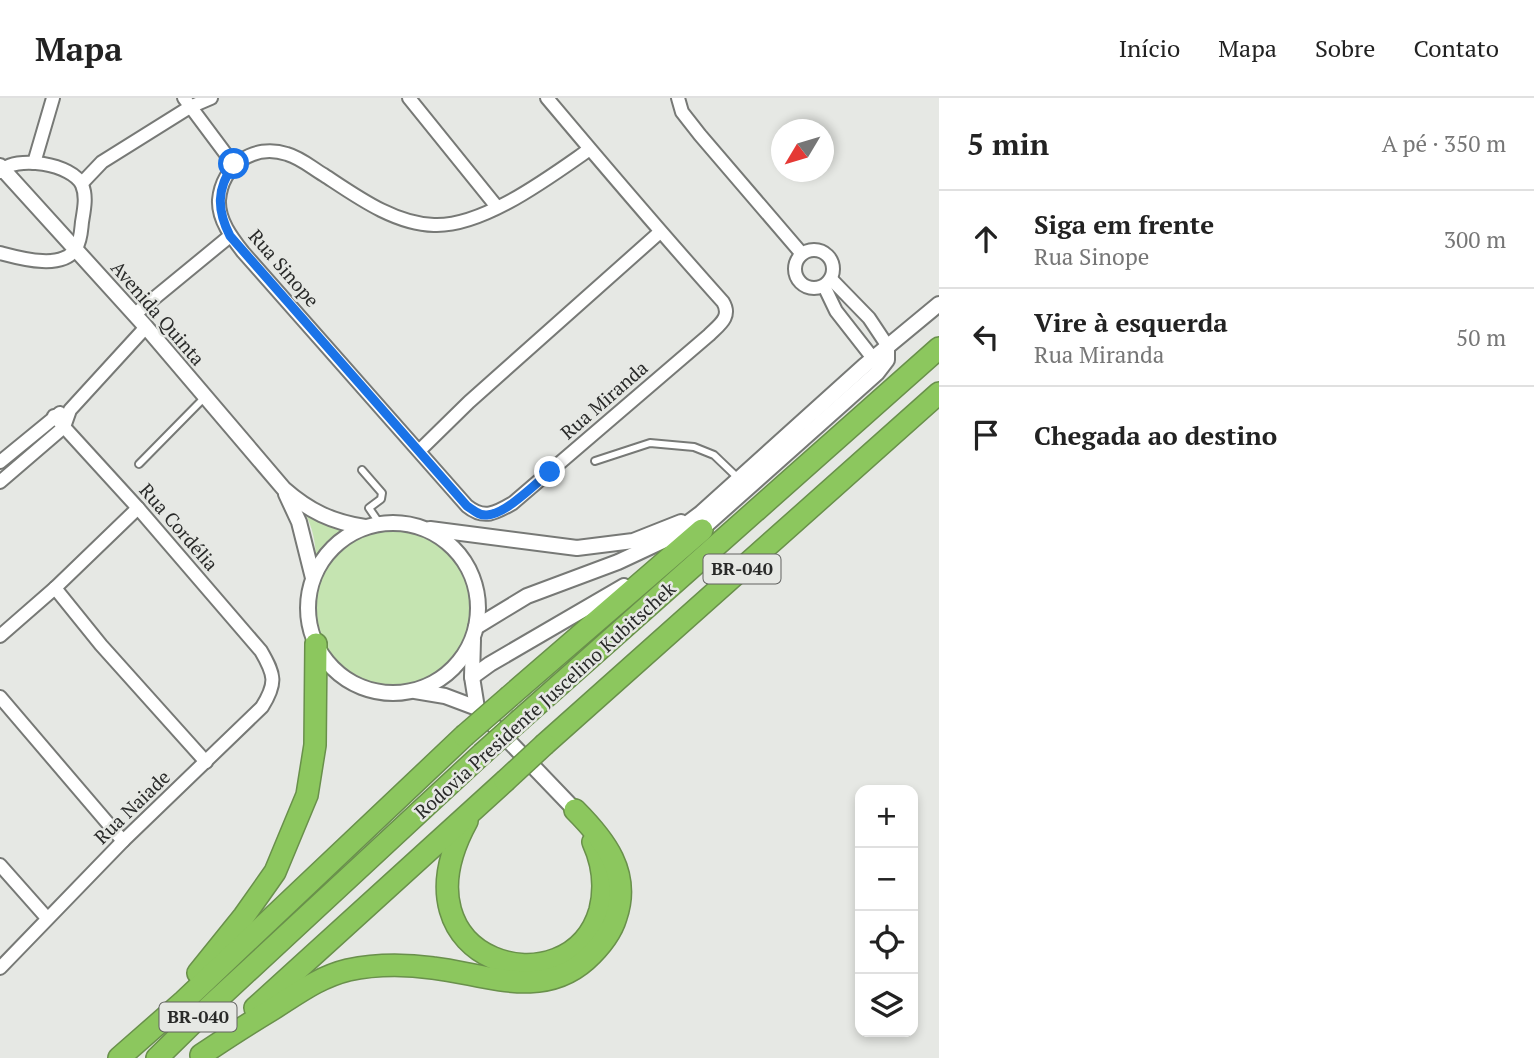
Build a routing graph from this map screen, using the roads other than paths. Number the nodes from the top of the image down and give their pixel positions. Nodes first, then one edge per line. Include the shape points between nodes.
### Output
1 (53, 98) edge
2 (211, 98) edge
3 (409, 98) edge
4 (547, 98) edge
5 (678, 98) edge
6 (187, 103) edge
7 (590, 149) junction
8 (34, 163) junction
9 (234, 164) junction
10 (1, 168) edge
11 (82, 183) junction
12 (497, 207) junction
13 (660, 232) junction
14 (230, 236) junction
15 (76, 250) junction
16 (0, 253) edge
17 (802, 254) junction
18 (828, 282) junction
19 (939, 304) edge
20 (135, 314) junction
21 (146, 327) junction
22 (887, 345) junction
23 (939, 348) edge
24 (877, 363) junction
25 (939, 393) edge
26 (206, 397) junction
27 (70, 410) junction
28 (54, 415) junction
29 (64, 427) junction
30 (419, 451) junction
31 (595, 461) dead end
32 (0, 462) edge
33 (139, 464) dead end
34 (362, 470) dead end
35 (740, 479) junction
36 (0, 482) edge
37 (284, 489) junction
38 (138, 508) junction
39 (489, 515) joint
40 (701, 522) junction
41 (372, 526) junction
42 (424, 529) junction
43 (313, 579) junction
44 (55, 588) junction
45 (475, 632) junction
46 (0, 636) edge
47 (316, 644) junction
48 (270, 667) joint
49 (472, 677) junction
50 (414, 691) junction
51 (0, 697) edge
52 (477, 708) junction
53 (205, 762) junction
54 (474, 809) junction
55 (575, 810) junction
56 (123, 841) junction
57 (0, 865) edge
58 (47, 918) junction
59 (0, 968) edge
60 (124, 1052) edge
61 (199, 1056) edge
62 (157, 1058) edge

1 - 8 street
2 - 6 street
3 - 12 street
4 - 7 street
5 - 17 street via 700,135
6 - 9 street
6 - 11 street via 102,162
7 - 12 street
7 - 13 street
8 - 10 street
8 - 11 street via 73,174
9 - 12 street via 260,152 288,154 369,204 421,223 445,225
9 - 14 street, Rua Sinope via 220,191 219,205
10 - 15 street, Avenida Quinta
11 - 15 street via 84,211
13 - 30 street
13 - 39 street, Rua Miranda via 723,302 726,315 709,335 513,503
14 - 20 street
14 - 30 street, Rua Sinope
15 - 16 street via 46,261
15 - 20 street, Avenida Quinta
17 - 18 street via 813,250 829,257 833,268
17 - 18 street via 796,263 799,279 807,286
18 - 22 street via 869,318
18 - 24 street via 836,311
19 - 22 street
20 - 21 street, Avenida Quinta
21 - 26 street, Avenida Quinta
21 - 27 street
22 - 24 street
23 - 62 highway, Rodovia Presidente Juscelino Kubitschek / BR-040, bridge via 482,754
24 - 35 street
24 - 40 street
25 - 54 highway, Rodovia Presidente Juscelino Kubitschek / BR-040, bridge
26 - 33 lane
26 - 37 street, Avenida Quinta
27 - 28 street
27 - 29 street
28 - 29 street, Rua Cordélia
28 - 32 street
29 - 36 street
29 - 38 street, Rua Cordélia
30 - 39 street, Rua Sinope via 467,506
31 - 35 lane via 650,443 694,447 714,455
34 - 41 lane via 382,493 369,508
35 - 40 street
37 - 41 street, Avenida Quinta via 309,510 336,521
37 - 43 street, Avenida Quinta via 299,522
38 - 44 street
38 - 48 street, Rua Cordélia
40 - 42 street via 633,541 577,548
40 - 45 street via 644,551 527,596
40 - 49 street via 609,596
40 - 60 highway, bridge
41 - 42 street via 410,524
41 - 43 street via 343,539 325,556
42 - 45 street via 462,558 473,579 478,603
43 - 47 street via 309,622
44 - 46 street
44 - 53 street
45 - 49 street
45 - 50 street via 460,661 447,674
47 - 50 street via 346,679 368,689
47 - 60 highway via 312,769 307,795 275,872 161,1016
48 - 53 street, Rua Naiade via 274,681 262,707
49 - 52 street
50 - 52 street
51 - 56 street
52 - 55 street
53 - 56 street, Rua Naiade
54 - 55 highway via 449,863 449,909 454,924 483,953 527,965 552,961 585,939 602,903 603,874
54 - 61 highway, Rodovia Presidente Juscelino Kubitschek / BR-040
55 - 61 highway via 608,848 619,872 621,894 612,928 593,953 571,971 532,984 405,965 346,970 309,985
56 - 58 street, Rua Naiade
57 - 58 street
58 - 59 street, Rua Naiade

